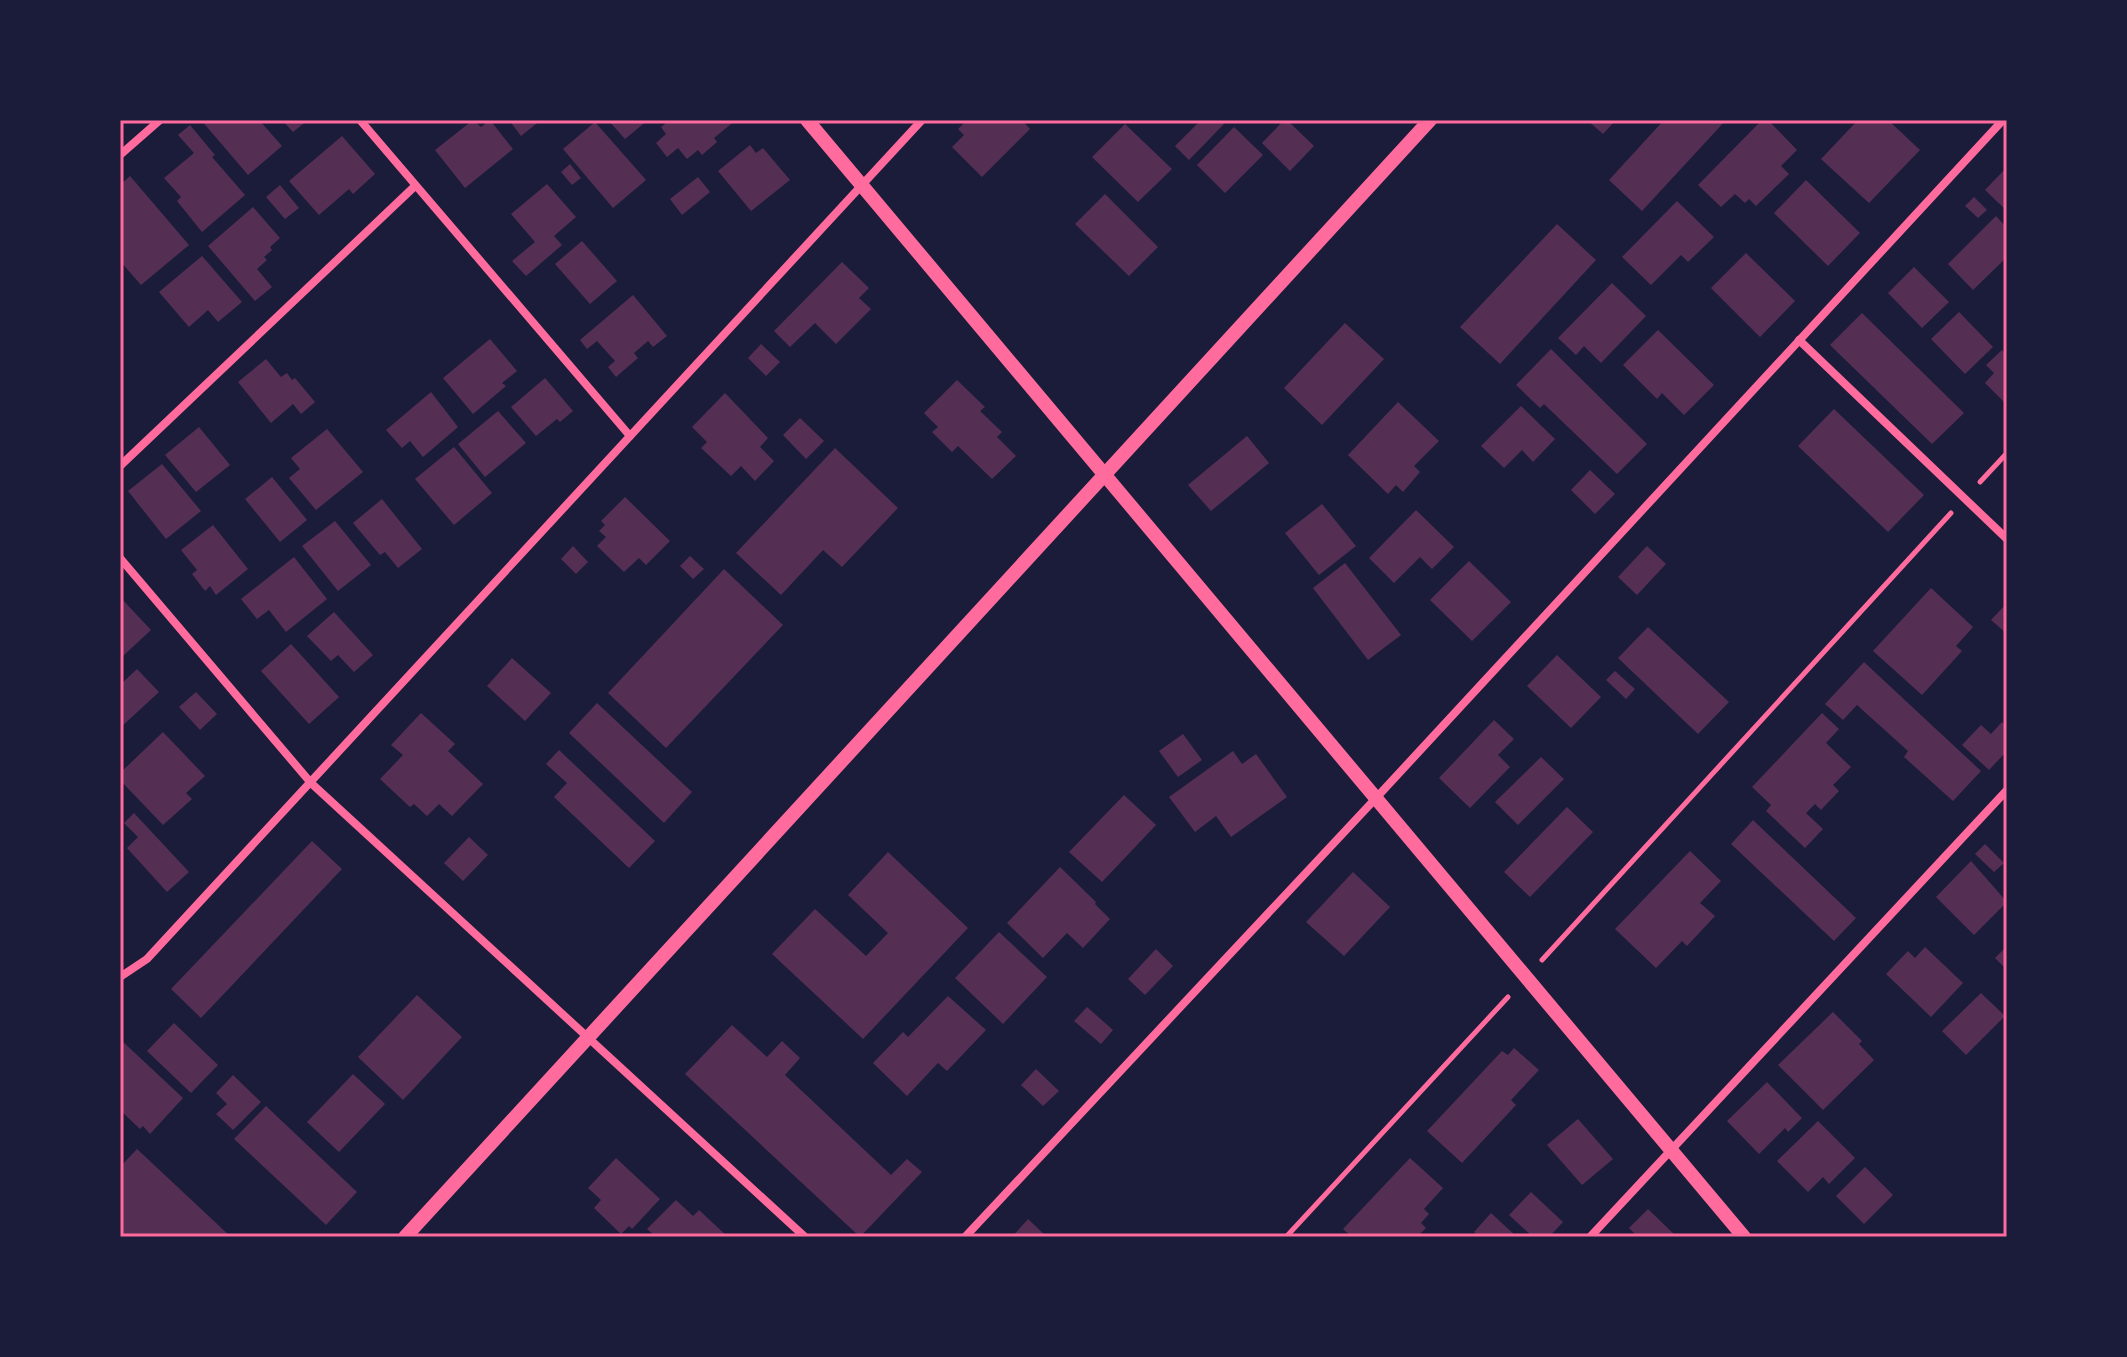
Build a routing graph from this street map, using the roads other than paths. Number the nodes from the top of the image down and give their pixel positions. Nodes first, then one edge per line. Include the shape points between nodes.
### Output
1 (160, 120) edge
2 (360, 120) edge
3 (807, 120) edge
4 (922, 120) edge
5 (1430, 120) edge
6 (2003, 120) edge
7 (120, 155) edge
8 (862, 185) junction
9 (415, 186) junction
10 (1799, 340) junction
11 (630, 436) junction
12 (120, 466) edge
13 (1105, 472) junction
14 (2007, 539) edge
15 (120, 558) edge
16 (311, 783) junction
17 (2007, 790) edge
18 (1377, 797) junction
19 (120, 977) edge
20 (587, 1038) junction
21 (1670, 1149) junction
22 (405, 1237) edge
23 (805, 1237) edge
24 (965, 1237) edge
25 (1590, 1237) edge
26 (1744, 1237) edge

1 - 7 street
2 - 9 street
3 - 8 street
4 - 8 street
5 - 13 street
6 - 10 street
8 - 11 street
8 - 13 street
9 - 11 street
9 - 12 street
10 - 14 street
10 - 18 street
11 - 16 street
13 - 18 street
13 - 20 street
15 - 16 street
16 - 19 street via 147,959
16 - 20 street
17 - 21 street
18 - 21 street
18 - 24 street
20 - 22 street
20 - 23 street
21 - 25 street
21 - 26 street

